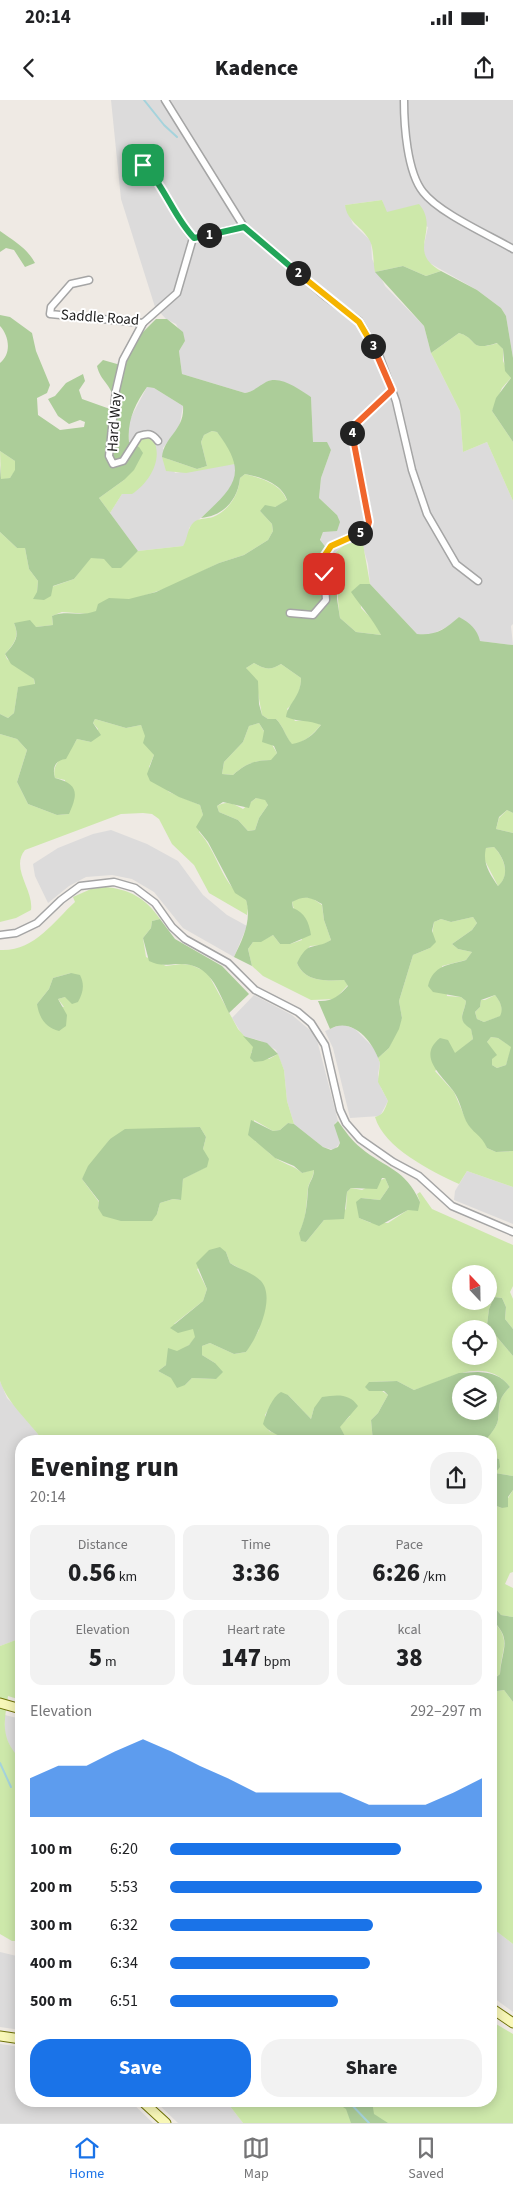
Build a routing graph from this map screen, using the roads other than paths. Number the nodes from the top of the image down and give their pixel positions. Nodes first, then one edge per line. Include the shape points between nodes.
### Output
1 (165, 100) edge
2 (404, 100) edge
3 (143, 165) dead end
4 (244, 227) junction
5 (194, 238) junction
6 (513, 249) edge
7 (89, 280) dead end
8 (143, 323) junction
9 (392, 390) junction
10 (158, 441) dead end
11 (478, 581) dead end
12 (290, 613) dead end
13 (0, 935) edge
14 (513, 1232) edge
15 (0, 1703) edge
16 (15, 1707) edge
17 (497, 2012) edge
18 (513, 2023) edge
19 (0, 2036) edge
20 (15, 2038) edge
21 (149, 2107) edge
22 (166, 2123) edge

1 - 4 street
2 - 6 street via 411,164 423,193 444,210
3 - 5 street via 156,178 181,225
4 - 5 street
4 - 9 street via 359,322 378,355
5 - 8 street, Saddle Road via 177,293
7 - 8 street, Saddle Road via 71,284 51,307 50,314
8 - 10 street, Hard Way via 123,360 117,383 109,456 113,464 123,461 138,436 147,433
9 - 11 street via 427,514 456,564
9 - 12 street via 356,424 352,432 369,522 367,529 331,546 323,558 326,600 313,615
13 - 14 street via 16,933 37,924 80,886 114,882 135,888 155,903 185,939 228,963 255,990 298,1012 311,1023 325,1045 340,1110 360,1139 419,1176 452,1206
15 - 16 street
17 - 18 street
19 - 20 street
21 - 22 street

